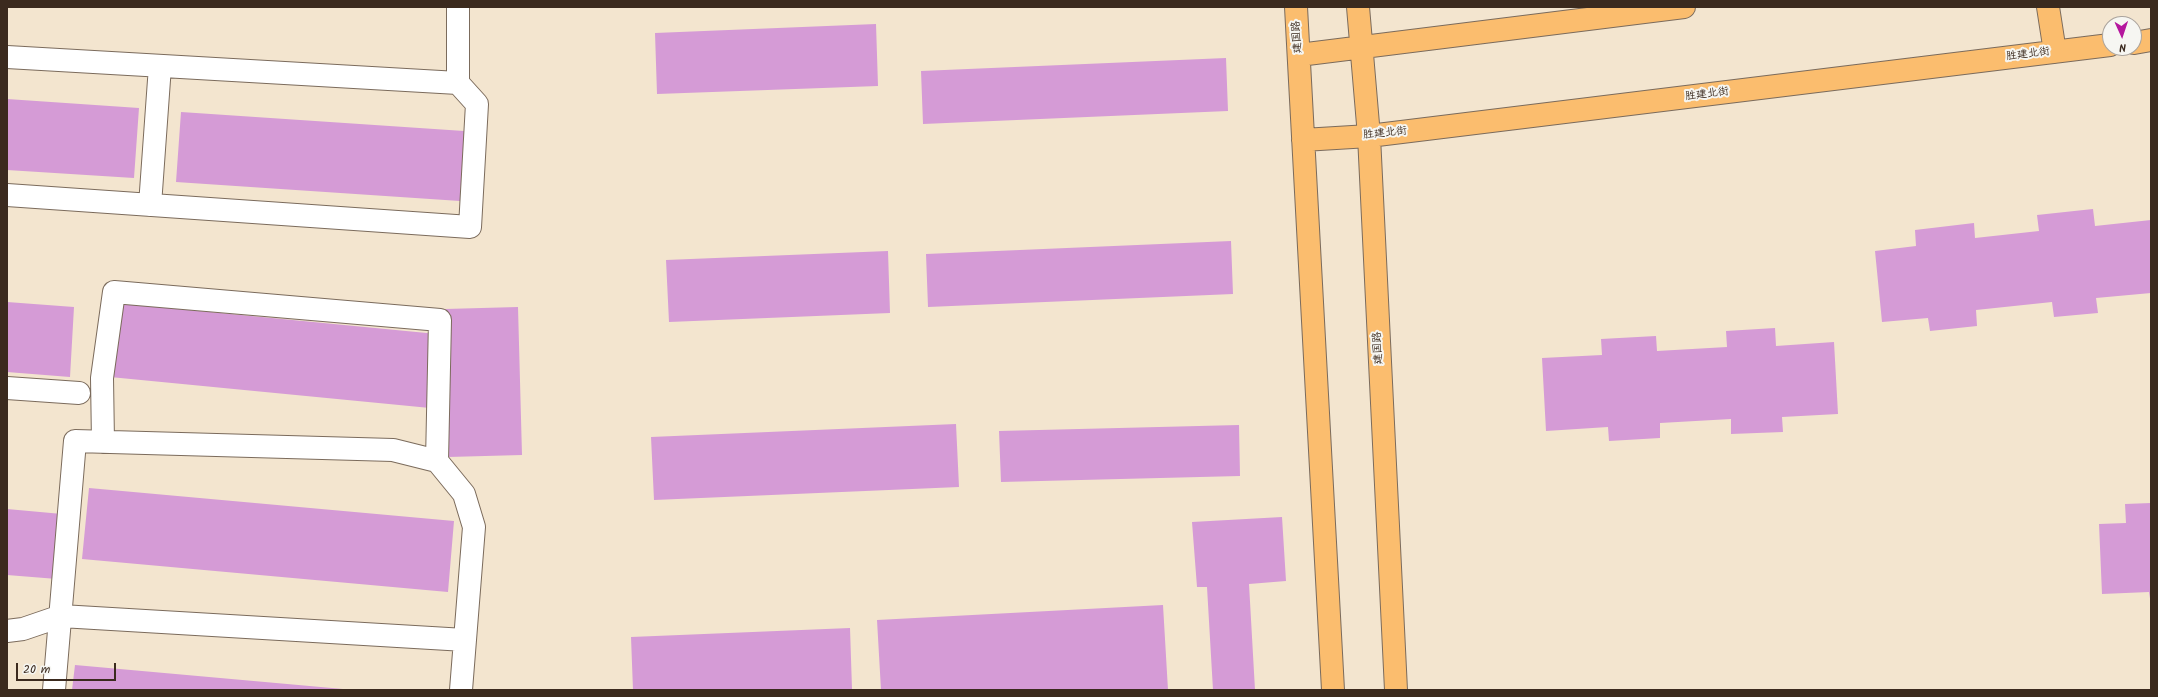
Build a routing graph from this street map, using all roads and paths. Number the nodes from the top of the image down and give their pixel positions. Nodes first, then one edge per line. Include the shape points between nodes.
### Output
1 (458, 7) edge
2 (1296, 7) edge
3 (1358, 7) edge
4 (1684, 7) edge
5 (2048, 7) edge
6 (2102, 47) edge
7 (1360, 48) junction
8 (2054, 52) junction
9 (1299, 55) junction
10 (7, 57) edge
11 (160, 66) junction
12 (458, 83) junction
13 (1369, 136) junction
14 (1303, 140) junction
15 (7, 195) edge
16 (150, 205) junction
17 (7, 388) edge
18 (79, 393) dead end
19 (103, 442) junction
20 (437, 461) junction
21 (61, 616) junction
22 (7, 632) edge
23 (465, 640) junction
24 (54, 690) edge
25 (461, 690) edge
26 (1333, 690) edge
27 (1396, 690) edge

1 - 12 street
2 - 9 main road, 建国路
3 - 7 main road, 建国路
4 - 7 main road
5 - 8 main road
6 - 8 main road, 胜建北街
7 - 9 main road
7 - 13 main road, 建国路
8 - 13 main road, 胜建北街
9 - 14 main road, 建国路
10 - 11 street
11 - 12 street
11 - 16 street
12 - 16 street via 477,104 470,227
13 - 14 main road, 胜建北街
13 - 27 main road, 建国路
14 - 26 main road, 建国路
15 - 16 street
17 - 18 street
19 - 20 street via 393,450
19 - 20 street via 102,378 114,292 440,320
19 - 21 street via 75,441
20 - 23 street via 464,494 474,527
21 - 22 street
21 - 23 street
21 - 24 street
23 - 25 street

